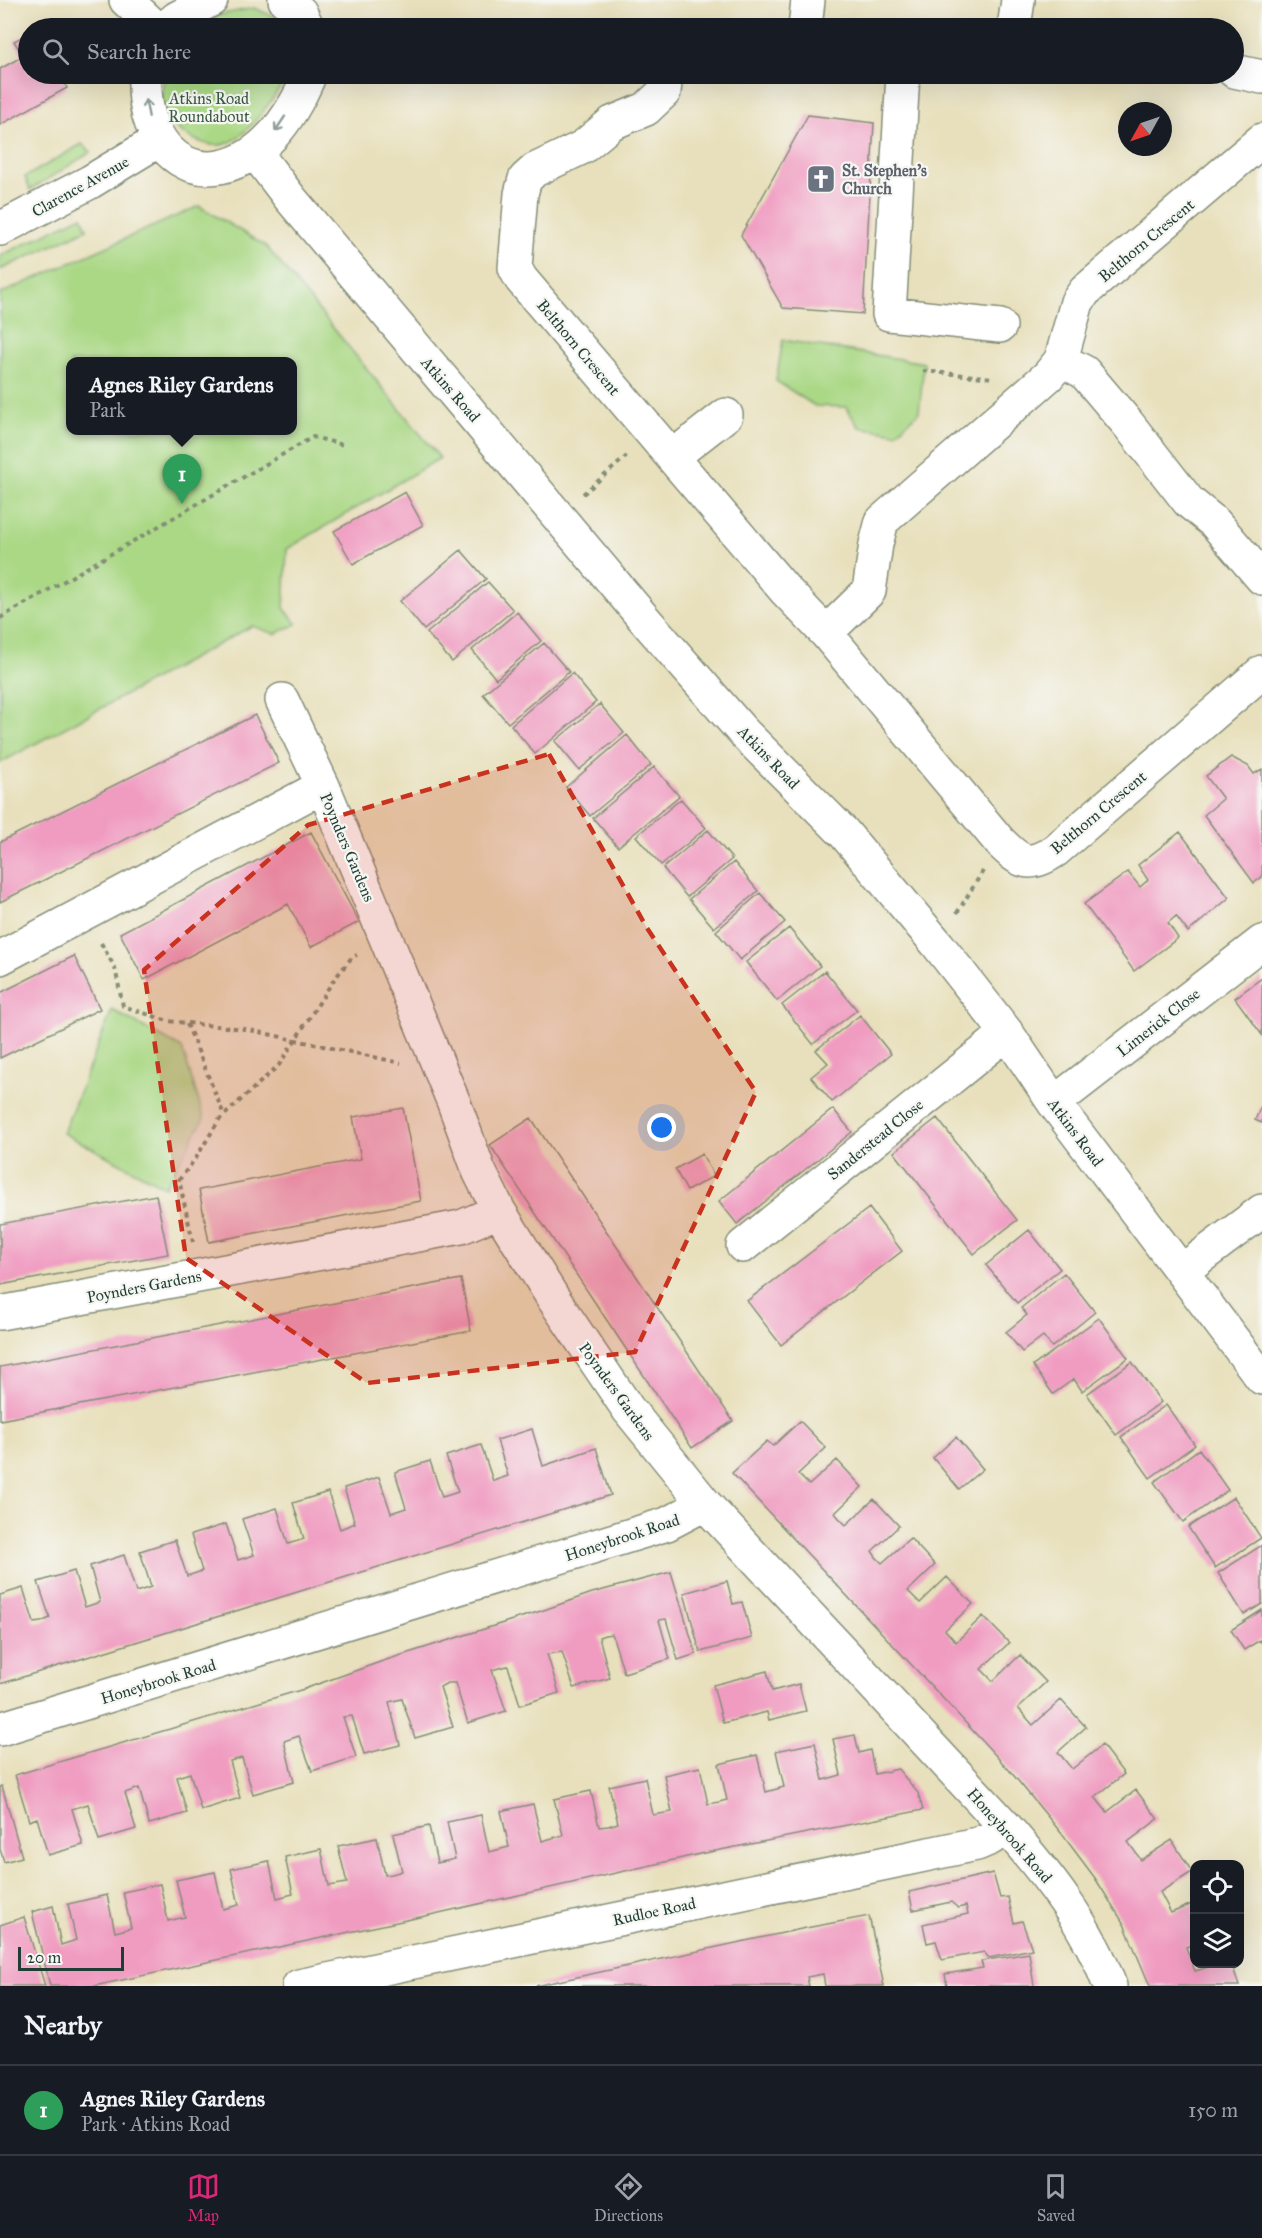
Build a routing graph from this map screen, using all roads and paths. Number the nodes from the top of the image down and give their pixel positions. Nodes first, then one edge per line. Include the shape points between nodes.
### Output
1 (126, 0) edge
2 (211, 0) edge
3 (285, 0) edge
4 (808, 0) edge
5 (1018, 0) edge
6 (145, 18) edge
7 (177, 18) edge
8 (303, 18) edge
9 (806, 18) edge
10 (1015, 18) edge
11 (1244, 73) edge
12 (1262, 76) edge
13 (145, 84) edge
14 (305, 84) edge
15 (665, 84) edge
16 (902, 84) edge
17 (159, 140) junction
18 (1262, 140) edge
19 (255, 152) junction
20 (0, 229) edge
21 (1000, 326) dead end
22 (1061, 360) junction
23 (923, 371) dead end
24 (1034, 388) junction
25 (726, 415) dead end
26 (344, 445) dead end
27 (662, 445) junction
28 (558, 516) junction
29 (1262, 578) edge
30 (0, 618) edge
31 (826, 633) junction
32 (1262, 672) edge
33 (282, 700) dead end
34 (323, 786) junction
35 (1000, 842) junction
36 (84, 913) junction
37 (388, 941) junction
38 (1262, 942) edge
39 (938, 945) junction
40 (0, 958) edge
41 (187, 1023) junction
42 (1007, 1033) junction
43 (294, 1040) junction
44 (433, 1053) junction
45 (1054, 1103) junction
46 (225, 1115) junction
47 (499, 1211) junction
48 (1262, 1211) edge
49 (743, 1246) dead end
50 (1182, 1271) junction
51 (200, 1275) junction
52 (0, 1313) edge
53 (1262, 1378) edge
54 (705, 1504) junction
55 (0, 1729) edge
56 (1005, 1826) junction
57 (299, 1986) edge
58 (1110, 1986) edge

1 - 6 street
2 - 7 street
3 - 8 street
4 - 9 street
5 - 10 street
11 - 12 street
17 -> 13 street via 149,120
14 -> 19 street via 273,135
15 - 27 street, Belthorn Crescent via 664,92 646,109 612,123 583,147 525,179 520,194 515,268
16 - 21 street via 889,314
17 - 19 street via 176,157 211,170 233,165
17 - 20 street, Clarence Avenue
18 - 22 street, Belthorn Crescent via 1085,291 1077,302
19 - 28 street, Atkins Road
22 - 24 street, Belthorn Crescent
22 - 29 street via 1084,372 1189,502 1215,524
23 - 24 path via 1022,381
24 - 31 street, Belthorn Crescent via 882,521 868,591
25 - 27 street
26 - 30 path via 313,437
27 - 28 path
27 - 31 street, Belthorn Crescent
28 - 39 street, Atkins Road via 744,733 844,833
31 - 35 street, Belthorn Crescent
32 - 35 street, Belthorn Crescent via 1042,860 1017,859
33 - 34 street
34 - 36 street, Poynders Gardens
34 - 37 street, Poynders Gardens
35 - 39 path
36 - 40 street, Poynders Gardens
36 - 41 path via 115,968 123,1006
37 - 43 path via 352,957
37 - 44 street, Poynders Gardens
38 - 45 street, Limerick Close
39 - 42 street, Atkins Road
41 - 43 path via 245,1029
41 - 46 path
42 - 45 street, Atkins Road
42 - 49 street, Sanderstead Close
43 - 44 path via 403,1064
43 - 46 path via 279,1065
44 - 47 street, Poynders Gardens via 479,1172
45 - 50 street, Atkins Road
46 - 51 path via 179,1180
47 - 51 street, Poynders Gardens via 461,1227
47 - 54 street, Poynders Gardens via 594,1362
48 - 50 street
50 - 53 street, Atkins Road
51 - 52 street, Poynders Gardens
54 - 55 street, Honeybrook Road via 667,1524
54 - 56 street, Honeybrook Road
56 - 57 street, Rudloe Road via 977,1844
56 - 58 street, Honeybrook Road via 1068,1905

